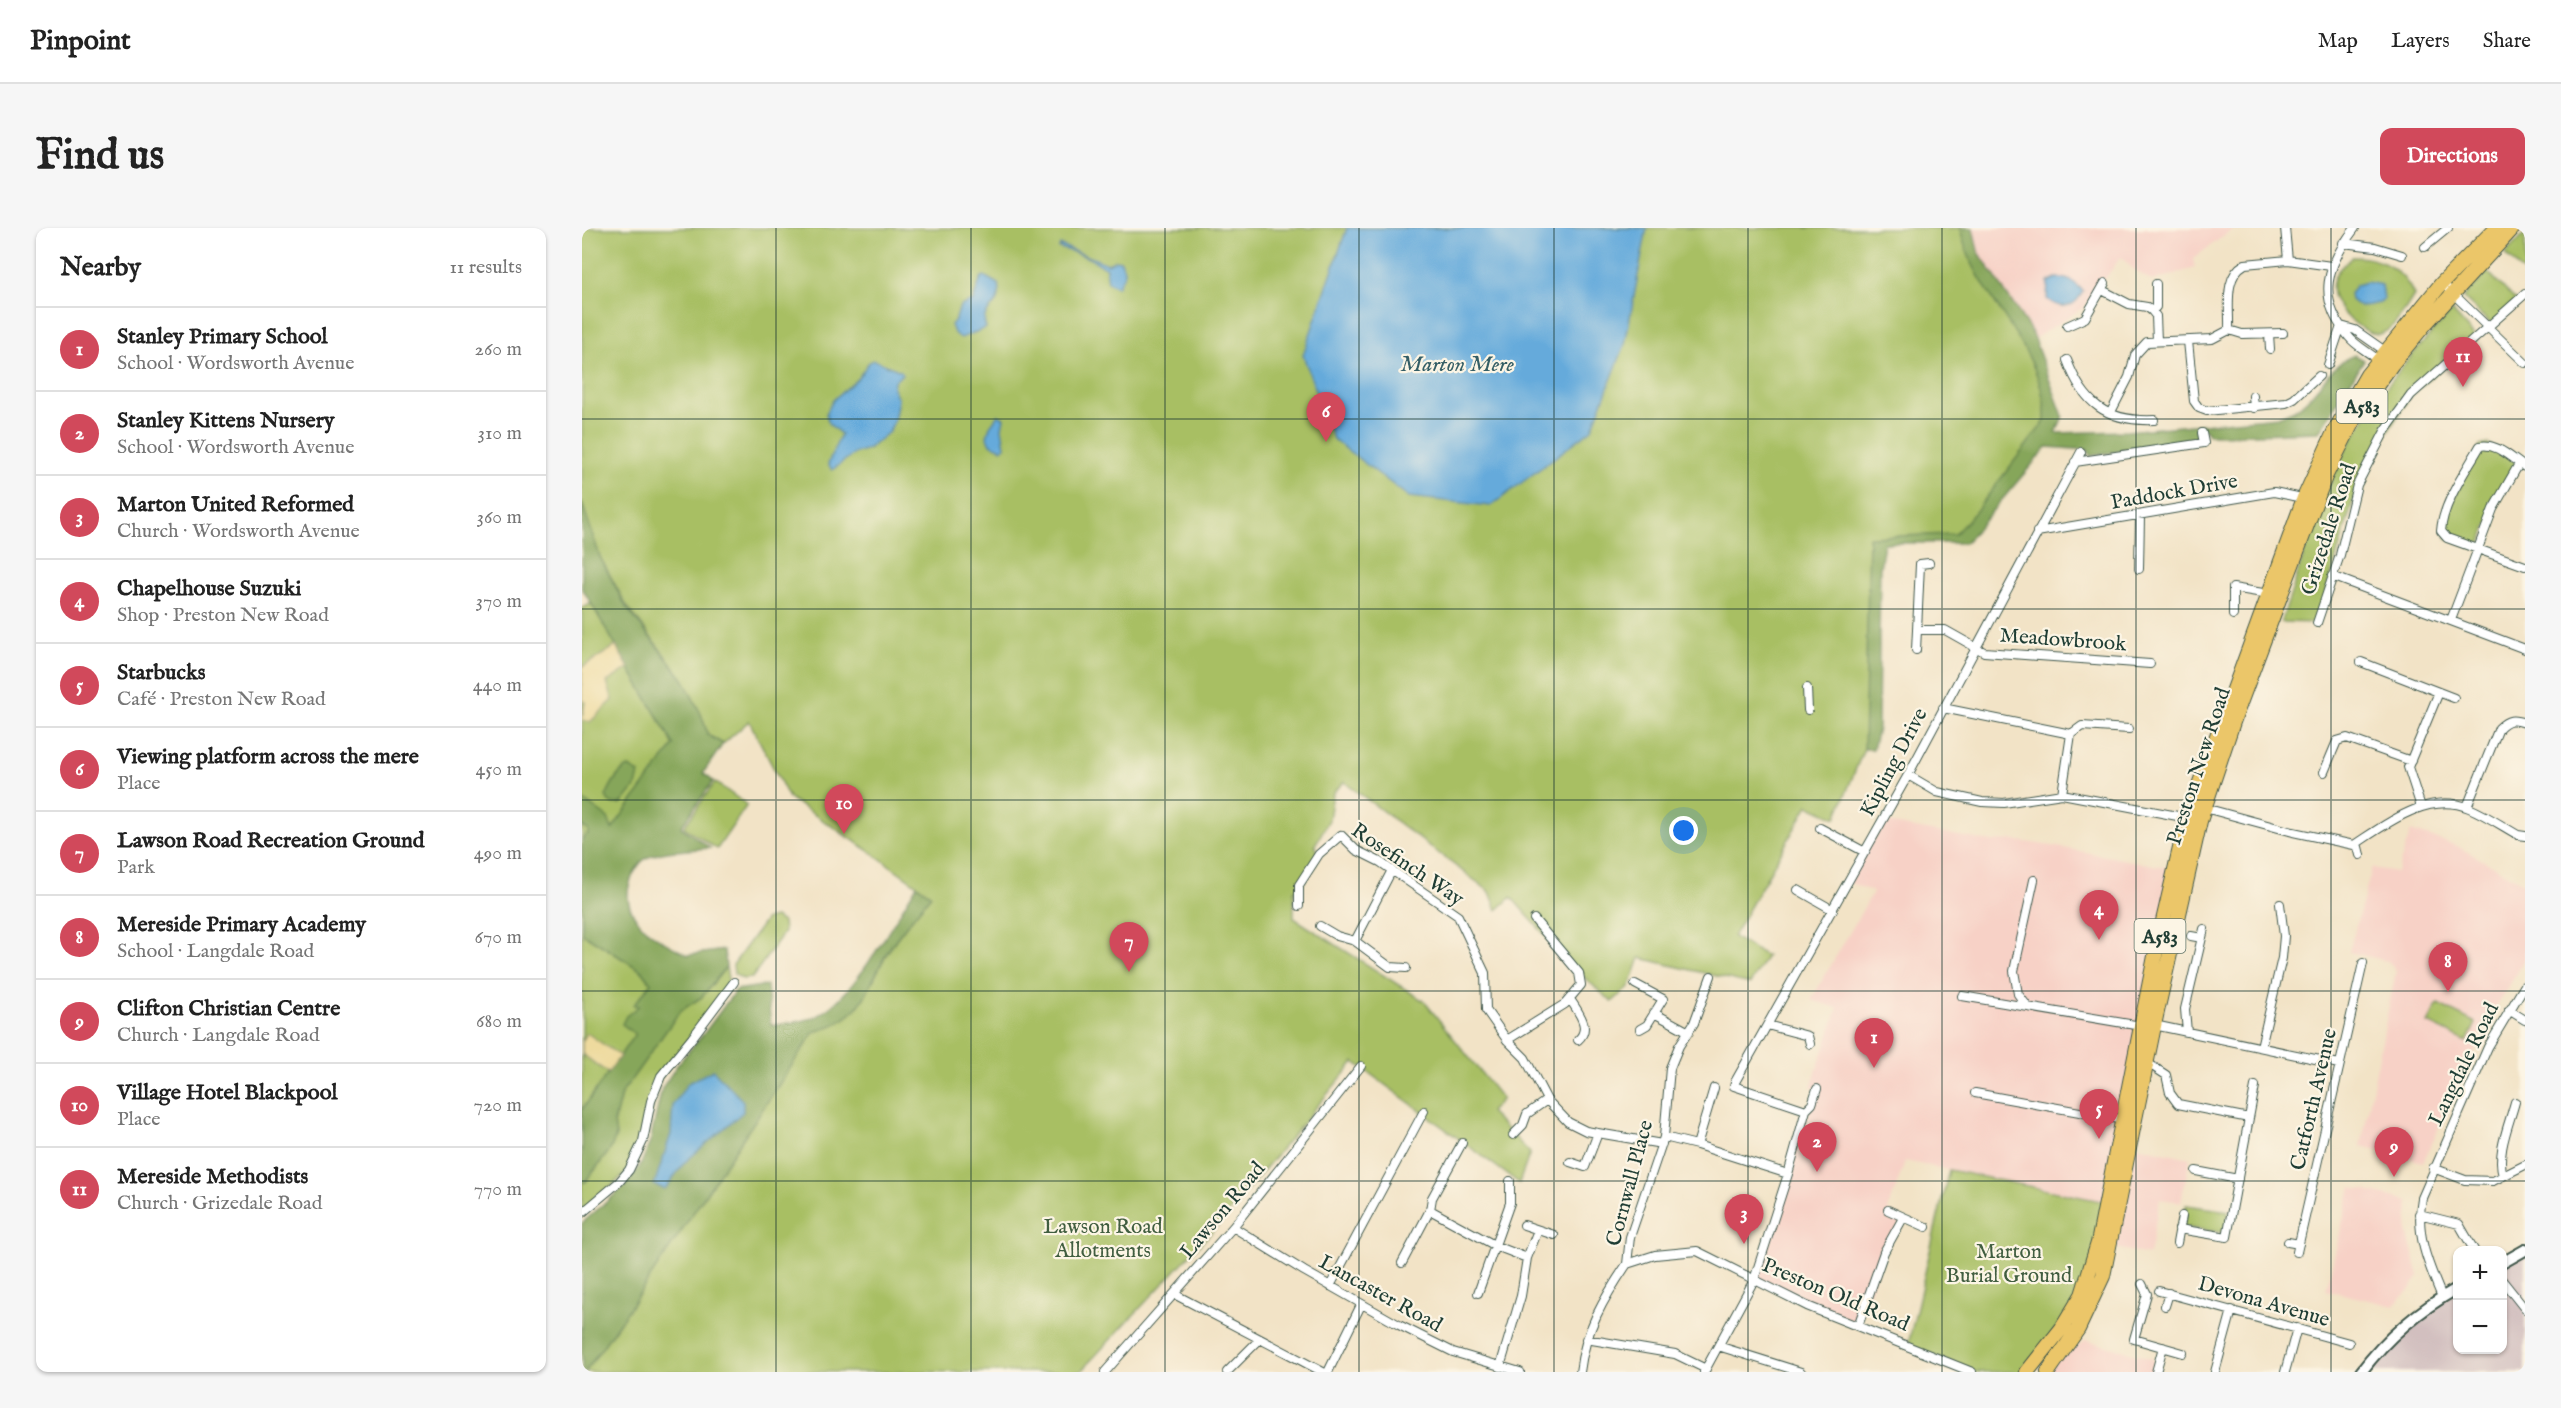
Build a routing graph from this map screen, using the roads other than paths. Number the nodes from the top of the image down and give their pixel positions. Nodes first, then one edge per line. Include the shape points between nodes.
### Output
1 (2285, 228) edge
2 (2355, 228) edge
3 (2447, 228) edge
4 (2496, 228) edge
5 (2512, 228) edge
6 (2343, 243) junction
7 (2425, 247) dead end
8 (2402, 255) dead end
9 (2288, 260) junction
10 (2331, 266) junction
11 (2442, 283) junction
12 (2156, 284) dead end
13 (2453, 293) junction
14 (2525, 294) edge
15 (2152, 310) junction
16 (2067, 326) dead end
17 (2341, 326) junction
18 (2488, 329) junction
19 (2229, 330) junction
20 (2283, 333) dead end
21 (2269, 334) junction
22 (2157, 341) junction
23 (2188, 341) junction
24 (2270, 349) dead end
25 (2400, 354) junction
26 (2383, 356) junction
27 (2067, 360) dead end
28 (2525, 363) edge
29 (2328, 365) dead end
30 (2385, 374) junction
31 (2319, 376) dead end
32 (2253, 396) dead end
33 (2254, 408) junction
34 (2111, 412) junction
35 (2154, 420) dead end
36 (2202, 433) dead end
37 (2081, 452) dead end
38 (2075, 462) junction
39 (2522, 465) edge
40 (2310, 500) junction
41 (2140, 516) junction
42 (2037, 532) junction
43 (2478, 549) junction
44 (1929, 563) dead end
45 (2525, 566) edge
46 (2139, 569) dead end
47 (2332, 576) junction
48 (2269, 594) junction
49 (2233, 615) dead end
50 (2451, 620) junction
51 (2317, 623) dead end
52 (1917, 630) junction
53 (1914, 646) dead end
54 (1975, 646) junction
55 (2525, 649) edge
56 (2361, 662) dead end
57 (2150, 663) dead end
58 (1807, 688) dead end
59 (2439, 692) junction
60 (2454, 698) dead end
61 (1943, 708) junction
62 (1808, 710) dead end
63 (2525, 723) edge
64 (2129, 729) dead end
65 (2071, 734) junction
66 (2411, 761) junction
67 (2324, 772) dead end
68 (1908, 775) junction
69 (2062, 794) junction
70 (2421, 807) junction
71 (2467, 807) junction
72 (2196, 813) junction
73 (1820, 828) dead end
74 (2525, 836) edge
75 (2354, 845) junction
76 (1865, 852) junction
77 (2360, 855) dead end
78 (1392, 870) junction
79 (2034, 880) dead end
80 (1798, 890) dead end
81 (2280, 904) dead end
82 (1299, 906) dead end
83 (1833, 910) junction
84 (1534, 919) dead end
85 (1320, 926) dead end
86 (2204, 929) dead end
87 (2191, 936) dead end
88 (2202, 938) junction
89 (1354, 940) junction
90 (2363, 963) dead end
91 (1406, 968) dead end
92 (1711, 976) dead end
93 (734, 982) dead end
94 (1635, 984) dead end
95 (2525, 985) edge
96 (1962, 996) dead end
97 (1570, 999) junction
98 (2027, 1006) junction
99 (2509, 1010) junction
100 (1654, 1013) junction
101 (2525, 1020) edge
102 (1767, 1024) junction
103 (2147, 1026) junction
104 (1640, 1029) dead end
105 (1689, 1032) junction
106 (2187, 1032) junction
107 (1810, 1037) dead end
108 (1507, 1040) junction
109 (1578, 1040) dead end
110 (2261, 1047) junction
111 (2339, 1064) junction
112 (1361, 1066) dead end
113 (2142, 1067) junction
114 (2255, 1086) dead end
115 (1714, 1088) dead end
116 (1817, 1089) dead end
117 (1975, 1093) dead end
118 (1547, 1101) junction
119 (2515, 1102) dead end
120 (1806, 1110) junction
121 (1424, 1111) dead end
122 (2248, 1118) junction
123 (2129, 1121) junction
124 (1598, 1133) junction
125 (1513, 1135) dead end
126 (1663, 1140) junction
127 (1462, 1143) dead end
128 (1697, 1145) junction
129 (1570, 1162) dead end
130 (2525, 1165) edge
131 (2433, 1168) junction
132 (2196, 1172) dead end
133 (1788, 1174) junction
134 (2504, 1176) junction
135 (2238, 1179) junction
136 (1510, 1181) dead end
137 (2114, 1191) junction
138 (1430, 1210) junction
139 (1888, 1210) dead end
140 (582, 1213) edge
141 (2419, 1214) junction
142 (2181, 1216) dead end
143 (1903, 1218) junction
144 (1524, 1225) dead end
145 (1233, 1227) junction
146 (1926, 1227) dead end
147 (2179, 1229) junction
148 (1538, 1230) junction
149 (1554, 1235) dead end
150 (2288, 1242) dead end
151 (2177, 1243) dead end
152 (1496, 1246) junction
153 (2471, 1246) edge
154 (2525, 1250) edge
155 (1527, 1258) junction
156 (2507, 1260) edge
157 (1402, 1263) dead end
158 (1627, 1264) junction
159 (2103, 1276) junction
160 (1754, 1280) junction
161 (2142, 1284) dead end
162 (1330, 1286) junction
163 (2507, 1286) edge
164 (2453, 1290) edge
165 (2159, 1291) dead end
166 (1478, 1293) dead end
167 (2169, 1293) junction
168 (1174, 1294) junction
169 (2442, 1297) junction
170 (1361, 1305) junction
171 (2165, 1306) dead end
172 (2525, 1309) edge
173 (2232, 1310) junction
174 (1858, 1326) junction
175 (2297, 1328) junction
176 (2075, 1332) junction
177 (2126, 1336) dead end
178 (1260, 1339) junction
179 (1586, 1339) junction
180 (2134, 1339) junction
181 (2349, 1343) dead end
182 (1718, 1346) junction
183 (2163, 1347) junction
184 (2183, 1353) dead end
185 (1500, 1367) junction
186 (1782, 1369) edge
187 (1705, 1371) edge
188 (1105, 1372) edge
189 (1227, 1372) edge
190 (1323, 1372) edge
191 (1328, 1372) edge
192 (1520, 1372) edge
193 (1580, 1372) edge
194 (1801, 1372) edge
195 (1972, 1372) edge
196 (2027, 1372) edge
197 (2038, 1372) edge
198 (2048, 1372) edge
199 (2057, 1372) edge
200 (2156, 1372) edge
201 (2216, 1372) edge
202 (2285, 1372) edge
203 (2361, 1372) edge

1 - 9 street
2 - 6 street
3 - 7 street
4 - 11 highway, Preston New Road / A583
5 - 13 highway, Preston New Road / A583
6 - 8 street
6 - 10 street
9 - 10 street
9 - 19 street via 2245,264 2234,272
10 - 17 street via 2330,301
11 - 13 street
11 - 26 highway, Preston New Road / A583
12 - 15 street via 2156,307
13 - 18 street
13 - 25 highway, Preston New Road / A583
14 - 18 street, Grizedale Road
15 - 16 street via 2129,304 2104,287 2085,318
15 - 22 street
17 - 26 street via 2355,330
17 - 29 street
18 - 28 street
18 - 47 street, Grizedale Road via 2411,395 2385,431 2357,485
19 - 21 street
19 - 23 street via 2212,339
20 - 21 street
21 - 24 street
22 - 23 street
22 - 34 street via 2147,342 2135,355 2129,377
23 - 33 street via 2191,390 2199,408
25 - 26 highway
25 - 30 highway, Preston New Road / A583
26 - 30 highway
26 - 40 highway, Preston New Road / A583 via 2346,410
27 - 34 street via 2083,394
30 - 40 highway, Preston New Road / A583 via 2357,413
31 - 33 street via 2294,399
32 - 33 street
34 - 35 street via 2126,420
36 - 38 street via 2204,442
37 - 38 street, Kipling Drive
38 - 42 street, Kipling Drive
39 - 43 street via 2493,508
39 - 43 street via 2488,444 2480,446 2458,485 2442,531 2447,538
40 - 41 street, Paddock Drive via 2274,492
40 - 48 highway, Preston New Road / A583
40 - 72 highway, Preston New Road / A583 via 2284,584
41 - 42 street, Paddock Drive
41 - 46 street
42 - 54 street, Kipling Drive
43 - 45 street
43 - 50 street
44 - 52 street via 1920,564
47 - 50 street
47 - 51 street, Grizedale Road
48 - 49 street via 2233,588
48 - 72 highway, Preston New Road / A583
50 - 55 street
52 - 53 street
52 - 54 street, Meadowbrook via 1945,630
54 - 57 street, Meadowbrook via 1984,652
54 - 61 street, Kipling Drive
56 - 59 street
58 - 62 street
59 - 60 street
59 - 66 street
61 - 65 street
61 - 68 street, Kipling Drive
63 - 71 street via 2515,719 2499,728
64 - 65 street via 2082,726
65 - 69 street
66 - 67 street via 2347,738 2337,741
66 - 70 street via 2408,767
68 - 69 street via 1937,792 1982,802 2004,803
68 - 76 street, Kipling Drive
69 - 72 street
70 - 71 street
70 - 75 street via 2389,821
71 - 74 street
72 - 75 street
72 - 103 highway, Preston New Road / A583
73 - 76 street
75 - 77 street
76 - 83 street, Kipling Drive
78 - 82 street, Rosefinch Way via 1356,850 1341,835 1319,854 1299,885
78 - 89 street
78 - 108 street, Rosefinch Way via 1458,916 1485,972 1486,1010
79 - 98 street via 2014,971 2018,994
80 - 83 street
81 - 110 street via 2282,958
83 - 102 street, Kipling Drive
84 - 97 street via 1579,973 1581,987
85 - 89 street
86 - 88 street
87 - 88 street
88 - 106 street via 2185,1009
89 - 91 street via 1390,967
90 - 111 street, Catforth Avenue
92 - 105 street, Cornwall Place
93 - 140 street via 661,1076 651,1101 643,1142 628,1170
94 - 100 street via 1663,999
95 - 99 street, Langdale Road
96 - 98 street
97 - 108 street
97 - 109 street via 1585,1030
98 - 103 street
99 - 101 street
99 - 131 street, Langdale Road via 2478,1067
100 - 104 street via 1647,1026
100 - 105 street
102 - 107 street
102 - 120 street, Kipling Drive via 1734,1086
103 - 106 street
103 - 113 highway, Preston New Road / A583
105 - 126 street, Cornwall Place via 1670,1068
106 - 110 street
108 - 118 street, Rosefinch Way via 1525,1058
110 - 111 street
111 - 150 street, Catforth Avenue via 2298,1248
112 - 145 street, Lawson Road
113 - 122 street via 2162,1071 2178,1104
113 - 123 highway, Preston New Road / A583
114 - 122 street
115 - 128 street
116 - 120 street
117 - 123 street
118 - 124 street, Rosefinch Way via 1576,1128
118 - 125 street via 1527,1114
119 - 134 street via 2502,1151 2500,1166
120 - 133 street
121 - 162 street
122 - 135 street
123 - 137 highway, Preston New Road / A583
124 - 126 street, Rosefinch Way
124 - 129 street via 1585,1167
126 - 128 street, Rosefinch Way
126 - 158 street, Cornwall Place via 1630,1237
127 - 138 street via 1432,1198
128 - 133 street, Rosefinch Way
130 - 134 street
131 - 134 street via 2465,1180 2493,1181
131 - 141 street, Langdale Road
132 - 135 street
133 - 160 street
135 - 147 street via 2232,1238
136 - 152 street via 1510,1203
137 - 159 highway, Preston New Road / A583
137 - 196 highway, Preston New Road / A583 via 2086,1286 2062,1328
138 - 152 street
138 - 157 street
139 - 143 street
141 - 153 street via 2458,1224
141 - 169 street, Langdale Road via 2426,1262
142 - 147 street
143 - 146 street
143 - 174 street via 1884,1252
144 - 148 street
145 - 162 street, Lancaster Road
145 - 168 street, Lawson Road
147 - 151 street
148 - 149 street
148 - 155 street
152 - 155 street
152 - 166 street
154 - 156 street
155 - 185 street via 1521,1296
158 - 160 street, Preston Old Road via 1655,1255 1697,1251
158 - 179 street via 1594,1317
159 - 176 highway, Preston New Road / A583
159 - 199 highway, A583 via 2087,1324
160 - 174 street, Preston Old Road
160 - 182 street
161 - 180 street via 2147,1294
162 - 170 street, Lancaster Road
163 - 172 street
164 - 169 street
165 - 167 street, Devona Avenue
167 - 171 street, Devona Avenue
167 - 173 street, Devona Avenue
168 - 178 street
168 - 188 street, Lawson Road
169 - 203 street via 2390,1338
170 - 185 street, Lancaster Road via 1453,1352
170 - 191 street
173 - 175 street, Devona Avenue
173 - 201 street
174 - 195 street, Preston Old Road
175 - 181 street, Devona Avenue
175 - 202 street
176 - 197 highway via 2062,1339
176 - 198 highway, Preston New Road / A583
177 - 180 street
178 - 189 street
178 - 190 street
179 - 187 street via 1675,1354
179 - 193 street
180 - 183 street
182 - 186 street
182 - 187 street
183 - 184 street
183 - 200 street
185 - 192 street, Lancaster Road
186 - 194 street

